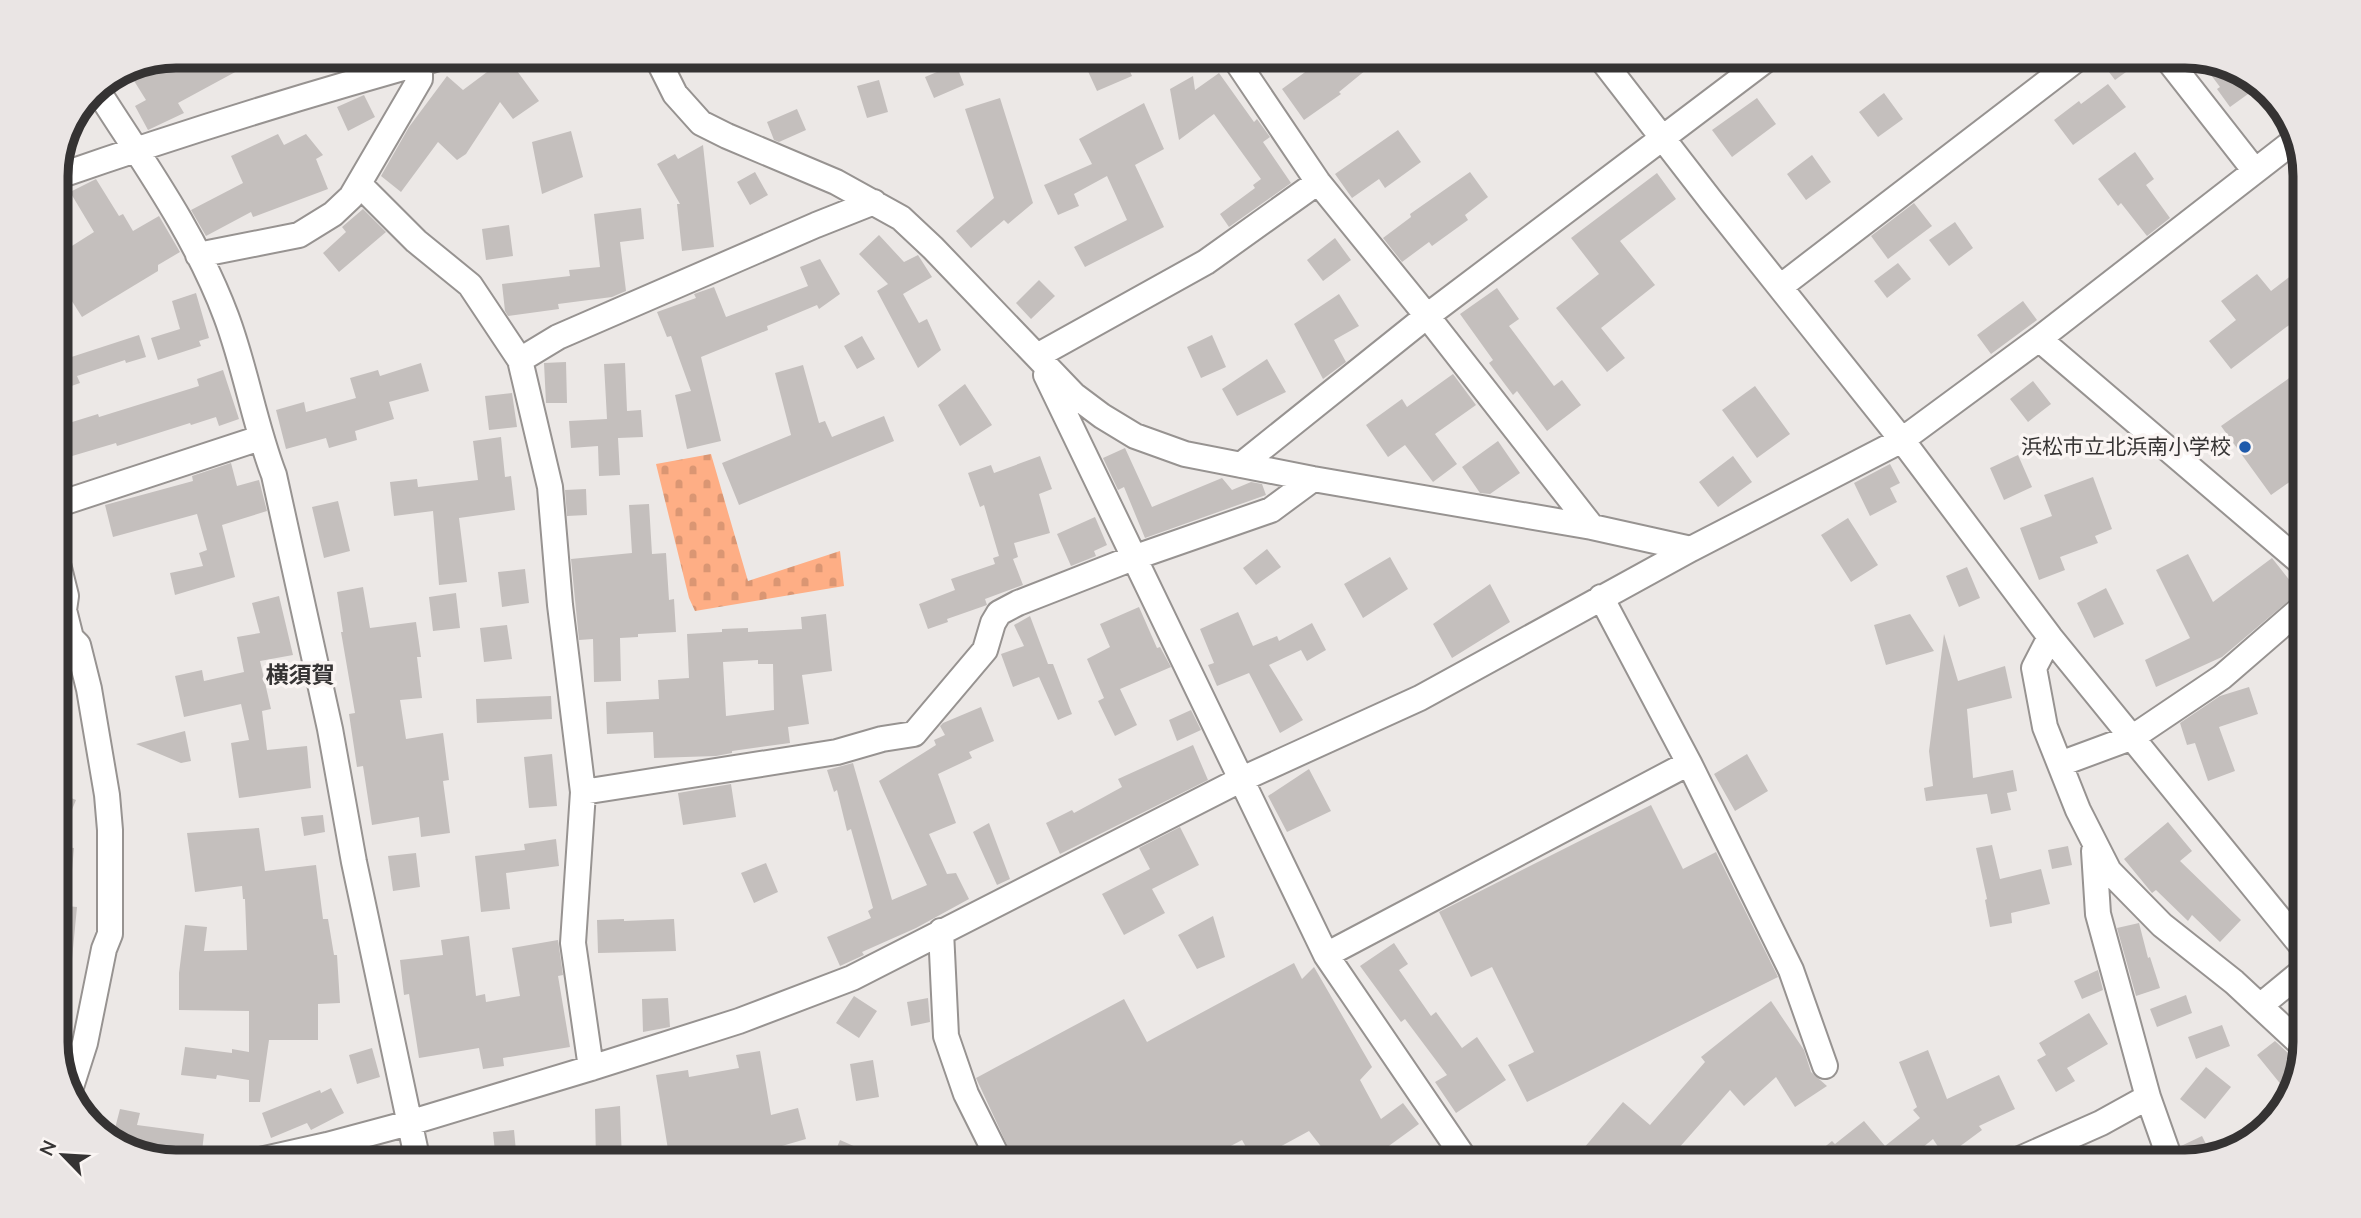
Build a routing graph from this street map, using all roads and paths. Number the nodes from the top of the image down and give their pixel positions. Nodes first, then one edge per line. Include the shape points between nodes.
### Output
1 (403, 68) edge
2 (420, 68) edge
3 (662, 68) edge
4 (1241, 68) edge
5 (1608, 68) edge
6 (1755, 68) edge
7 (2065, 68) edge
8 (2174, 68) edge
9 (102, 98) edge
10 (1663, 138) junction
11 (2288, 146) edge
12 (136, 149) junction
13 (2255, 172) junction
14 (68, 173) edge
15 (1318, 182) junction
16 (359, 184) junction
17 (874, 202) junction
18 (198, 255) junction
19 (1780, 287) junction
20 (1427, 316) junction
21 (2039, 339) junction
22 (1037, 356) junction
23 (520, 360) junction
24 (260, 438) junction
25 (1902, 440) junction
26 (1241, 465) junction
27 (1313, 480) junction
28 (68, 501) edge
29 (1592, 527) junction
30 (1691, 549) junction
31 (2293, 556) edge
32 (1133, 558) junction
33 (1601, 597) junction
34 (2293, 615) edge
35 (68, 628) edge
36 (2050, 637) junction
37 (2133, 737) junction
38 (1689, 763) junction
39 (2060, 764) junction
40 (1242, 779) junction
41 (583, 792) junction
42 (2093, 839) junction
43 (941, 931) junction
44 (2293, 935) edge
45 (1326, 955) junction
46 (2293, 979) edge
47 (2260, 1006) junction
48 (2293, 1037) edge
49 (1825, 1066) dead end
50 (591, 1068) junction
51 (74, 1077) edge
52 (2148, 1097) junction
53 (409, 1123) junction
54 (335, 1150) edge
55 (415, 1150) edge
56 (994, 1150) edge
57 (1459, 1150) edge
58 (2040, 1150) edge
59 (2167, 1150) edge

1 - 12 street
2 - 16 street via 420,79
3 - 17 street via 675,94 701,123
4 - 15 street
5 - 10 street
6 - 10 street
7 - 19 street
8 - 13 street
9 - 12 street
10 - 19 street
10 - 20 street
11 - 13 street
12 - 14 street
12 - 18 street
13 - 21 street
15 - 20 street
15 - 22 street via 1206,262
16 - 18 street via 333,214 299,235
16 - 23 street via 416,241 470,285
17 - 22 street via 901,218 933,248
17 - 23 street via 558,337
18 - 24 street via 235,342
19 - 25 street
20 - 26 street
20 - 29 street
21 - 25 street
21 - 31 street
22 - 26 street via 1074,395 1135,436 1185,454
22 - 32 street
23 - 41 street via 550,487
24 - 28 street
24 - 53 street via 274,475 330,729
25 - 30 street
25 - 36 street
26 - 27 street
27 - 29 street
27 - 32 street via 1271,510
29 - 30 street
30 - 33 street
32 - 40 street
32 - 41 street via 999,613 985,650 914,734 837,752
33 - 38 street
33 - 40 street via 1420,698
34 - 37 street via 2222,677
35 - 51 street via 78,645 89,689 110,830 110,934
36 - 37 street
36 - 39 street via 2034,668 2045,727
37 - 39 street
37 - 44 street
38 - 45 street
38 - 49 street via 1791,970
39 - 42 street
40 - 43 street
40 - 45 street
41 - 50 street via 573,943
42 - 47 street via 2109,872 2162,925
42 - 52 street via 2098,914
43 - 50 street via 841,982 739,1021
43 - 56 street via 946,1036
45 - 57 street
46 - 47 street
47 - 48 street
50 - 53 street
52 - 58 street
52 - 59 street
53 - 54 street
53 - 55 street

